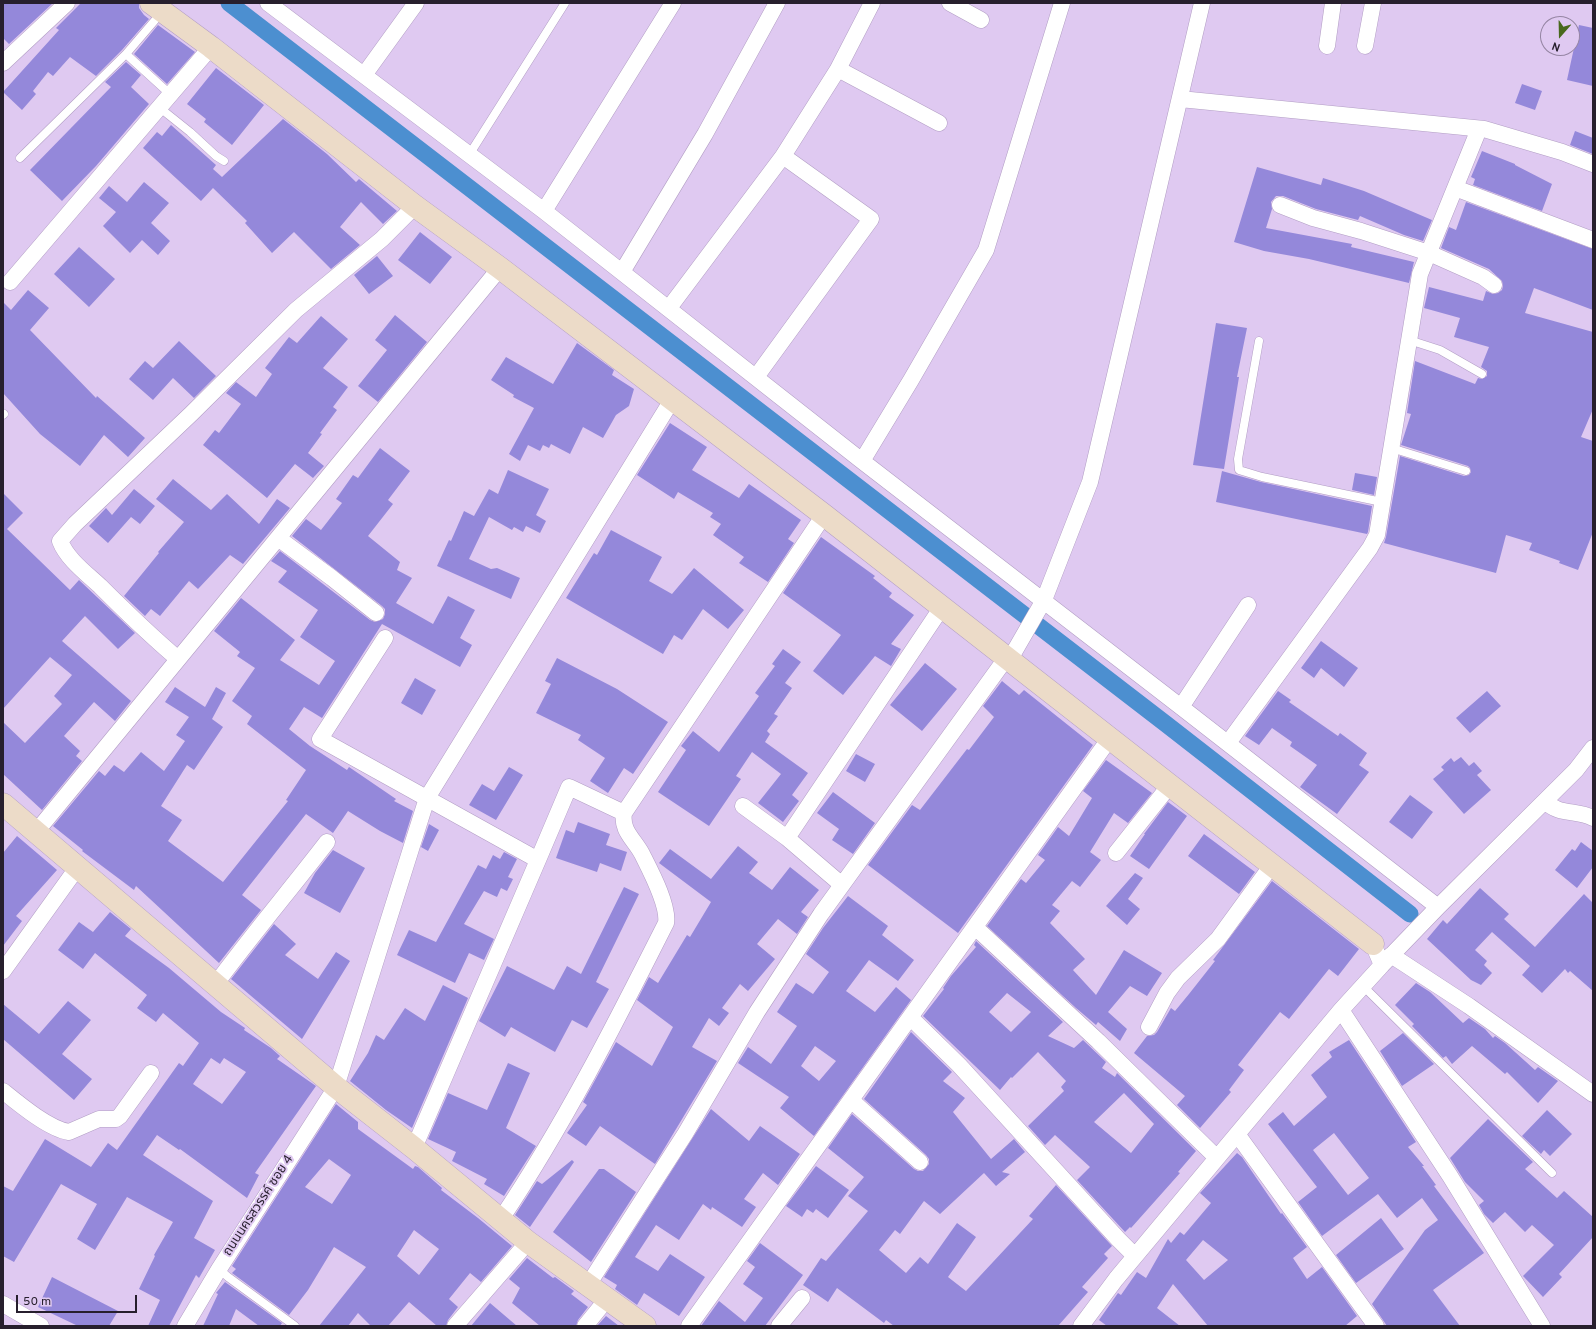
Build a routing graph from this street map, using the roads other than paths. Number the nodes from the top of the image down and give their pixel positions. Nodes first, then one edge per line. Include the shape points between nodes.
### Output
1 (67, 3) edge
2 (268, 3) edge
3 (416, 3) edge
4 (565, 3) edge
5 (673, 3) edge
6 (777, 3) edge
7 (872, 3) edge
8 (950, 3) edge
9 (1062, 3) edge
10 (1202, 3) edge
11 (1333, 3) edge
12 (1373, 3) edge
13 (157, 7) edge
14 (981, 20) dead end
15 (1327, 46) dead end
16 (1365, 46) dead end
17 (210, 47) junction
18 (126, 54) junction
19 (3, 63) edge
20 (838, 69) junction
21 (364, 76) junction
22 (171, 95) junction
23 (1180, 99) junction
24 (160, 108) junction
25 (939, 123) dead end
26 (1479, 129) junction
27 (469, 155) junction
28 (783, 156) junction
29 (20, 158) dead end
30 (224, 161) dead end
31 (1593, 164) edge
32 (1455, 188) junction
33 (1280, 205) dead end
34 (415, 206) junction
35 (544, 211) junction
36 (1593, 240) edge
37 (1429, 253) junction
38 (500, 268) junction
39 (622, 272) junction
40 (10, 282) dead end
41 (1494, 285) dead end
42 (669, 308) junction
43 (1409, 340) junction
44 (1259, 341) dead end
45 (1482, 374) dead end
46 (756, 377) junction
47 (672, 400) junction
48 (1391, 448) junction
49 (862, 460) junction
50 (1466, 471) dead end
51 (1382, 502) junction
52 (824, 515) junction
53 (278, 538) junction
54 (1044, 600) junction
55 (1248, 605) dead end
56 (942, 607) junction
57 (376, 612) dead end
58 (385, 638) dead end
59 (1008, 658) junction
60 (178, 659) junction
61 (1181, 707) junction
62 (1110, 738) junction
63 (1228, 742) junction
64 (1593, 748) edge
65 (1170, 785) junction
66 (427, 798) junction
67 (1545, 801) junction
68 (3, 804) edge
69 (743, 806) dead end
70 (624, 813) junction
71 (1593, 818) edge
72 (36, 832) junction
73 (787, 838) junction
74 (327, 842) dead end
75 (1116, 853) dead end
76 (538, 860) junction
77 (1272, 865) junction
78 (77, 868) junction
79 (842, 885) junction
80 (1438, 906) junction
81 (975, 927) junction
82 (1373, 944) joint
83 (1387, 960) junction
84 (3, 971) edge
85 (215, 985) junction
86 (1363, 986) junction
87 (1341, 1010) junction
88 (910, 1017) junction
89 (1149, 1027) dead end
90 (151, 1073) dead end
91 (336, 1087) junction
92 (3, 1091) edge
93 (1593, 1094) edge
94 (851, 1100) junction
95 (1237, 1134) junction
96 (414, 1148) junction
97 (1217, 1158) junction
98 (920, 1162) dead end
99 (1552, 1173) dead end
100 (501, 1219) junction
101 (528, 1242) junction
102 (1135, 1256) junction
103 (219, 1269) junction
104 (588, 1285) junction
105 (802, 1298) dead end
106 (607, 1299) junction
107 (3, 1304) edge
108 (1086, 1324) edge
109 (41, 1326) edge
110 (185, 1326) edge
111 (295, 1326) edge
112 (455, 1326) edge
113 (586, 1326) edge
114 (645, 1326) edge
115 (689, 1326) edge
116 (779, 1326) edge
117 (1376, 1326) edge
118 (1542, 1326) edge

1 - 19 street
2 - 21 street
3 - 21 street
4 - 27 lane
5 - 35 street
6 - 39 street via 705,134
7 - 20 street
8 - 14 street
9 - 49 street via 986,250
10 - 23 street
11 - 15 street
12 - 16 street
13 - 17 street
13 - 18 lane
17 - 22 street
17 - 34 street
18 - 22 lane
18 - 29 lane
20 - 25 street
20 - 28 street
21 - 27 street
22 - 24 street
23 - 26 street
23 - 54 street via 1090,482
24 - 30 lane
24 - 40 street
26 - 31 street via 1562,152
26 - 32 street
27 - 35 street
28 - 42 street
28 - 46 street via 871,219
32 - 36 street
32 - 37 street
33 - 37 street via 1313,218
34 - 38 street
34 - 60 street via 382,239 296,310 60,540 63,548 83,570
35 - 39 street
37 - 41 street via 1483,277
37 - 43 street via 1420,274
38 - 47 street
38 - 53 street
39 - 42 street
42 - 46 street
43 - 45 lane via 1440,350
43 - 48 street
44 - 51 lane via 1238,459 1239,470
46 - 49 street
47 - 52 street
47 - 66 street, ถนนนครสวรรค์ ซอย 4
48 - 50 lane
48 - 51 street
49 - 54 street
51 - 63 street via 1377,535 1370,548
52 - 56 street
52 - 70 street
53 - 57 street
53 - 60 street
54 - 59 street
54 - 61 street
55 - 61 street
56 - 59 street
56 - 73 street
58 - 66 street via 320,739
59 - 62 street
59 - 79 street
60 - 72 street
61 - 63 street
62 - 65 street
62 - 81 street
63 - 80 street
64 - 67 street via 1576,770
65 - 75 street
65 - 77 street
66 - 76 street
66 - 91 street, ถนนนครสวรรค์ ซอย 4
67 - 71 street via 1554,809
67 - 80 street
68 - 72 street
69 - 73 street
70 - 76 street via 569,787
70 - 100 street via 622,822 642,853 661,898 666,923 576,1096 540,1160
72 - 78 street
73 - 79 street
74 - 85 street
76 - 96 street
77 - 82 street
77 - 89 street via 1218,939 1178,978
78 - 84 street
78 - 85 street
79 - 104 street via 757,1012 685,1134
80 - 83 street
81 - 88 street
81 - 97 street via 1098,1041
82 - 83 street
83 - 86 street
83 - 93 street via 1469,1006
85 - 91 street
86 - 87 street
86 - 99 lane
87 - 95 street
87 - 118 street via 1450,1176
88 - 94 street
88 - 102 street via 959,1065
90 - 92 street via 116,1119 99,1119 69,1132 56,1128 36,1116
91 - 96 street
91 - 103 street, ถนนนครสวรรค์ ซอย 4
94 - 98 street
94 - 115 street
95 - 97 street
95 - 117 street
96 - 100 street
97 - 102 street
100 - 101 street
101 - 104 street
101 - 112 street
102 - 108 street
103 - 110 street, ถนนนครสวรรค์ ซอย 4
103 - 111 lane
104 - 106 street
105 - 116 street
106 - 113 street
106 - 114 street
107 - 109 street

